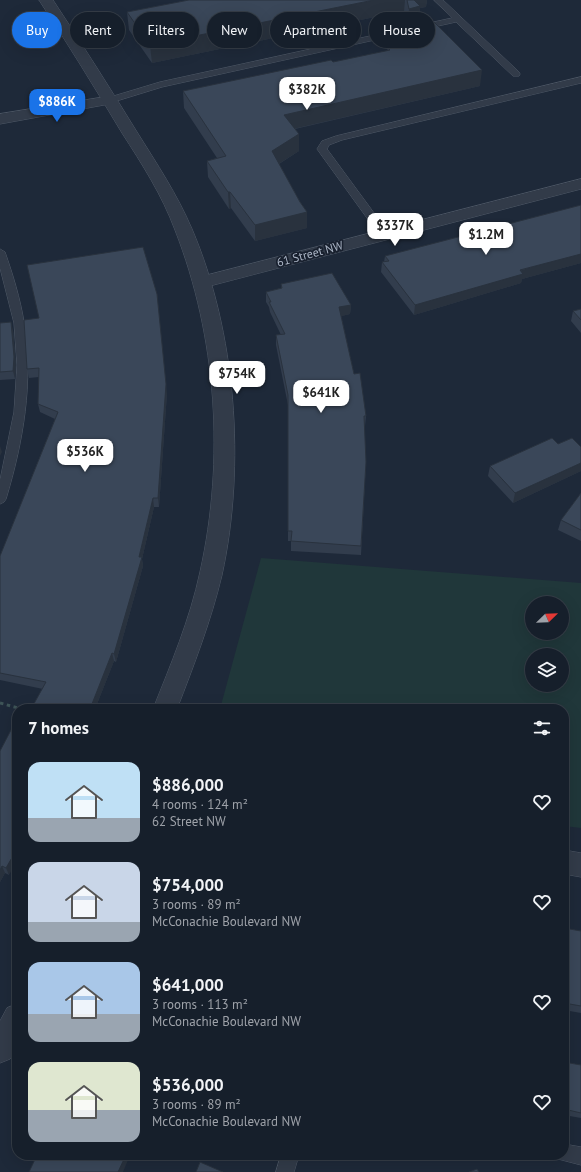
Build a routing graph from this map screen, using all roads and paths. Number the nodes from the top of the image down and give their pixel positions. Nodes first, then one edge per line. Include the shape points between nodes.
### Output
1 (46, 0) edge
2 (438, 0) edge
3 (459, 20) junction
4 (516, 74) dead end
5 (581, 80) edge
6 (110, 100) junction
7 (0, 119) edge
8 (581, 184) edge
9 (384, 234) junction
10 (0, 252) edge
11 (202, 282) junction
12 (0, 499) edge
13 (0, 704) edge
14 (167, 704) edge
15 (12, 707) edge
16 (569, 863) edge
17 (581, 865) edge
18 (12, 1027) edge
19 (0, 1049) edge
20 (569, 1154) edge
21 (581, 1156) edge
22 (289, 1160) edge
23 (285, 1172) edge

1 - 6 street
2 - 3 lane
3 - 4 lane
3 - 6 lane via 160,85
5 - 9 lane via 325,143 322,149
6 - 7 street
6 - 11 street via 164,188 183,228
8 - 9 street, 61 Street NW
9 - 11 street, 61 Street NW
10 - 12 lane via 20,324 23,368 14,446
11 - 14 street via 218,352 223,416 224,485 215,554 196,628
13 - 15 path
16 - 17 street
18 - 19 street
20 - 21 lane
22 - 23 lane

